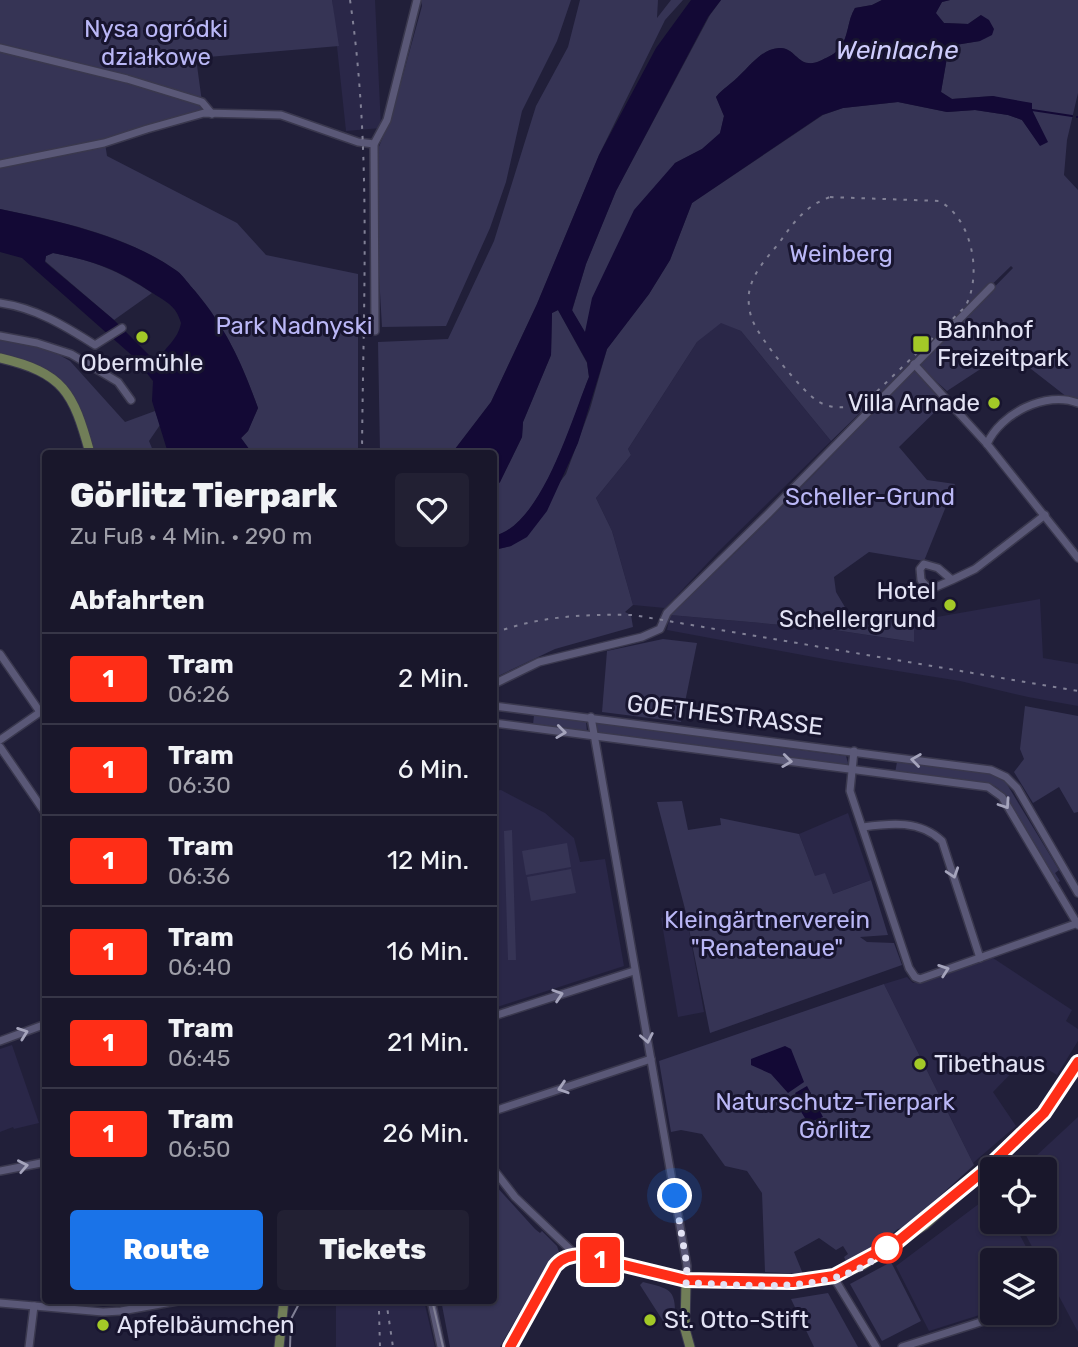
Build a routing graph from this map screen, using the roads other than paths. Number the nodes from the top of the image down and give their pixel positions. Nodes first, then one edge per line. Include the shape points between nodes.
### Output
1 (417, 0) edge
2 (0, 48) edge
3 (212, 114) junction
4 (374, 144) junction
5 (0, 164) edge
6 (991, 287) dead end
7 (0, 303) edge
8 (122, 328) dead end
9 (375, 331) dead end
10 (0, 336) edge
11 (0, 358) edge
12 (914, 364) junction
13 (131, 400) dead end
14 (1078, 403) edge
15 (987, 444) junction
16 (89, 450) edge
17 (1045, 515) junction
18 (1078, 558) edge
19 (953, 580) junction
20 (0, 654) edge
21 (497, 683) edge
22 (497, 706) edge
23 (42, 709) edge
24 (42, 711) edge
25 (591, 717) junction
26 (497, 723) edge
27 (594, 736) junction
28 (0, 740) edge
29 (0, 747) edge
30 (854, 751) junction
31 (852, 770) junction
32 (42, 808) edge
33 (863, 827) junction
34 (1078, 893) edge
35 (1078, 924) edge
36 (980, 958) junction
37 (634, 971) junction
38 (497, 1015) edge
39 (42, 1025) edge
40 (0, 1041) edge
41 (651, 1059) junction
42 (1078, 1066) edge
43 (497, 1110) edge
44 (42, 1163) edge
45 (0, 1171) edge
46 (497, 1174) edge
47 (569, 1250) junction
48 (834, 1278) junction
49 (686, 1283) junction
50 (0, 1303) edge
51 (160, 1304) edge
52 (277, 1304) edge
53 (284, 1304) edge
54 (432, 1304) edge
55 (34, 1306) junction
56 (980, 1322) edge
57 (280, 1334) junction
58 (29, 1347) edge
59 (279, 1347) edge
60 (441, 1347) edge
61 (512, 1347) edge
62 (690, 1347) edge
63 (876, 1347) edge
64 (902, 1347) edge

1 - 4 street via 387,120
2 - 3 street via 202,102
3 - 4 street via 281,115
3 - 5 street
4 - 9 street
6 - 12 street
7 - 8 street via 43,314 95,345
10 - 13 street via 62,350 118,382
11 - 16 main road via 35,367 62,386 76,408
12 - 15 street
12 - 21 street via 667,613 660,629 539,662
14 - 15 street via 1041,401 1002,425
15 - 17 street
17 - 18 street
17 - 19 street via 975,569
19 - 19 street via 929,564 920,569 927,587
20 - 23 street
22 - 25 street, GOETHESTRASSE
24 - 28 street
25 - 27 street, GOETHESTRASSE
25 - 30 street, GOETHESTRASSE
26 -> 27 street, GOETHESTRASSE
27 -> 31 street, GOETHESTRASSE
27 - 37 street
29 - 32 street
30 - 31 street, GOETHESTRASSE
34 -> 30 street, GOETHESTRASSE via 1017,788 1006,777 991,770
31 - 33 street via 850,791
31 -> 35 street, GOETHESTRASSE via 993,790 1002,797
33 -> 36 street via 915,826 942,841
33 -> 36 street via 915,977
35 - 36 street
38 -> 37 street
37 -> 41 street
40 -> 39 street
41 -> 43 street
41 - 49 street via 687,1266
42 - 48 main road via 1047,1113 934,1217 880,1256
45 -> 44 street
46 - 47 street
47 - 49 street
47 - 61 street
48 - 49 main road via 793,1284
48 - 63 street
49 - 62 main road via 685,1329
50 - 55 street
51 - 55 street via 103,1312
52 - 57 main road
53 - 57 main road
54 - 60 street
55 - 58 street
56 - 64 street
57 - 59 main road

